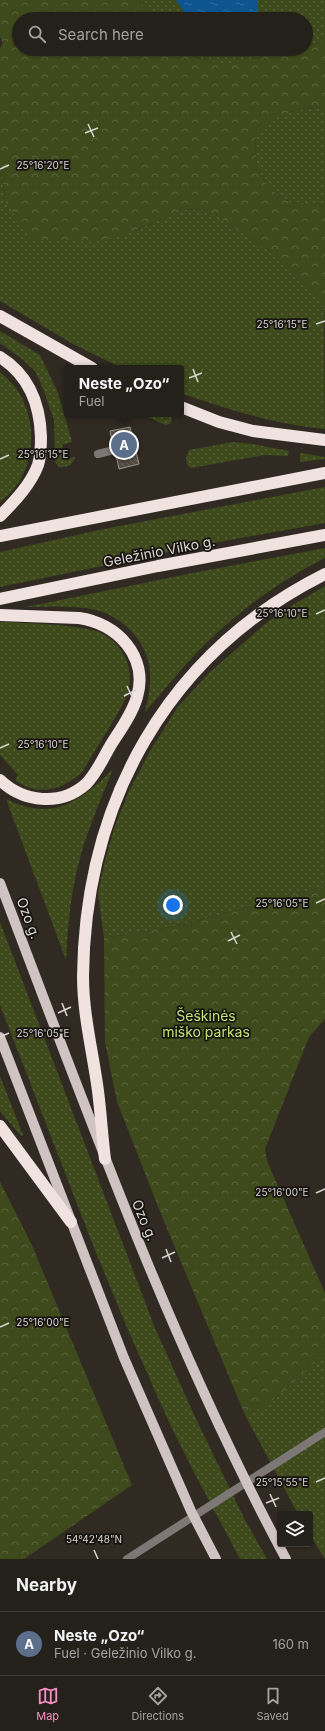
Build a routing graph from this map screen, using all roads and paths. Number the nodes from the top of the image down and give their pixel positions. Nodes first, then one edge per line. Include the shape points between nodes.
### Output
1 (0, 316) edge
2 (0, 357) edge
3 (87, 365) edge
4 (184, 408) edge
5 (325, 440) edge
6 (114, 450) dead end
7 (98, 454) dead end
8 (325, 473) edge
9 (0, 516) edge
10 (325, 535) edge
11 (0, 536) edge
12 (325, 574) edge
13 (0, 599) edge
14 (0, 615) edge
15 (0, 780) edge
16 (0, 883) edge
17 (0, 1037) edge
18 (0, 1126) edge
19 (105, 1159) junction
20 (72, 1222) junction
21 (325, 1432) edge
22 (126, 1559) edge
23 (216, 1559) edge
24 (286, 1559) edge

1 - 3 highway
2 - 9 highway via 23,376 35,399 41,445 39,462 33,476
4 - 5 highway via 253,431
6 - 7 street
8 - 11 highway
10 - 13 highway, Geležinio Vilko g.
12 - 19 highway via 269,607 222,645 185,681 139,748 114,803 90,896 83,977 87,1029 98,1091
14 - 15 highway via 79,618 100,623 120,635 127,643 136,660 139,678 137,698 126,720 86,783 61,797 44,799 22,795
16 - 19 main road, Ozo g.
17 - 20 main road
18 - 20 highway
19 - 24 main road, Ozo g. via 190,1362
20 - 23 main road via 124,1358 191,1511
21 - 22 street

